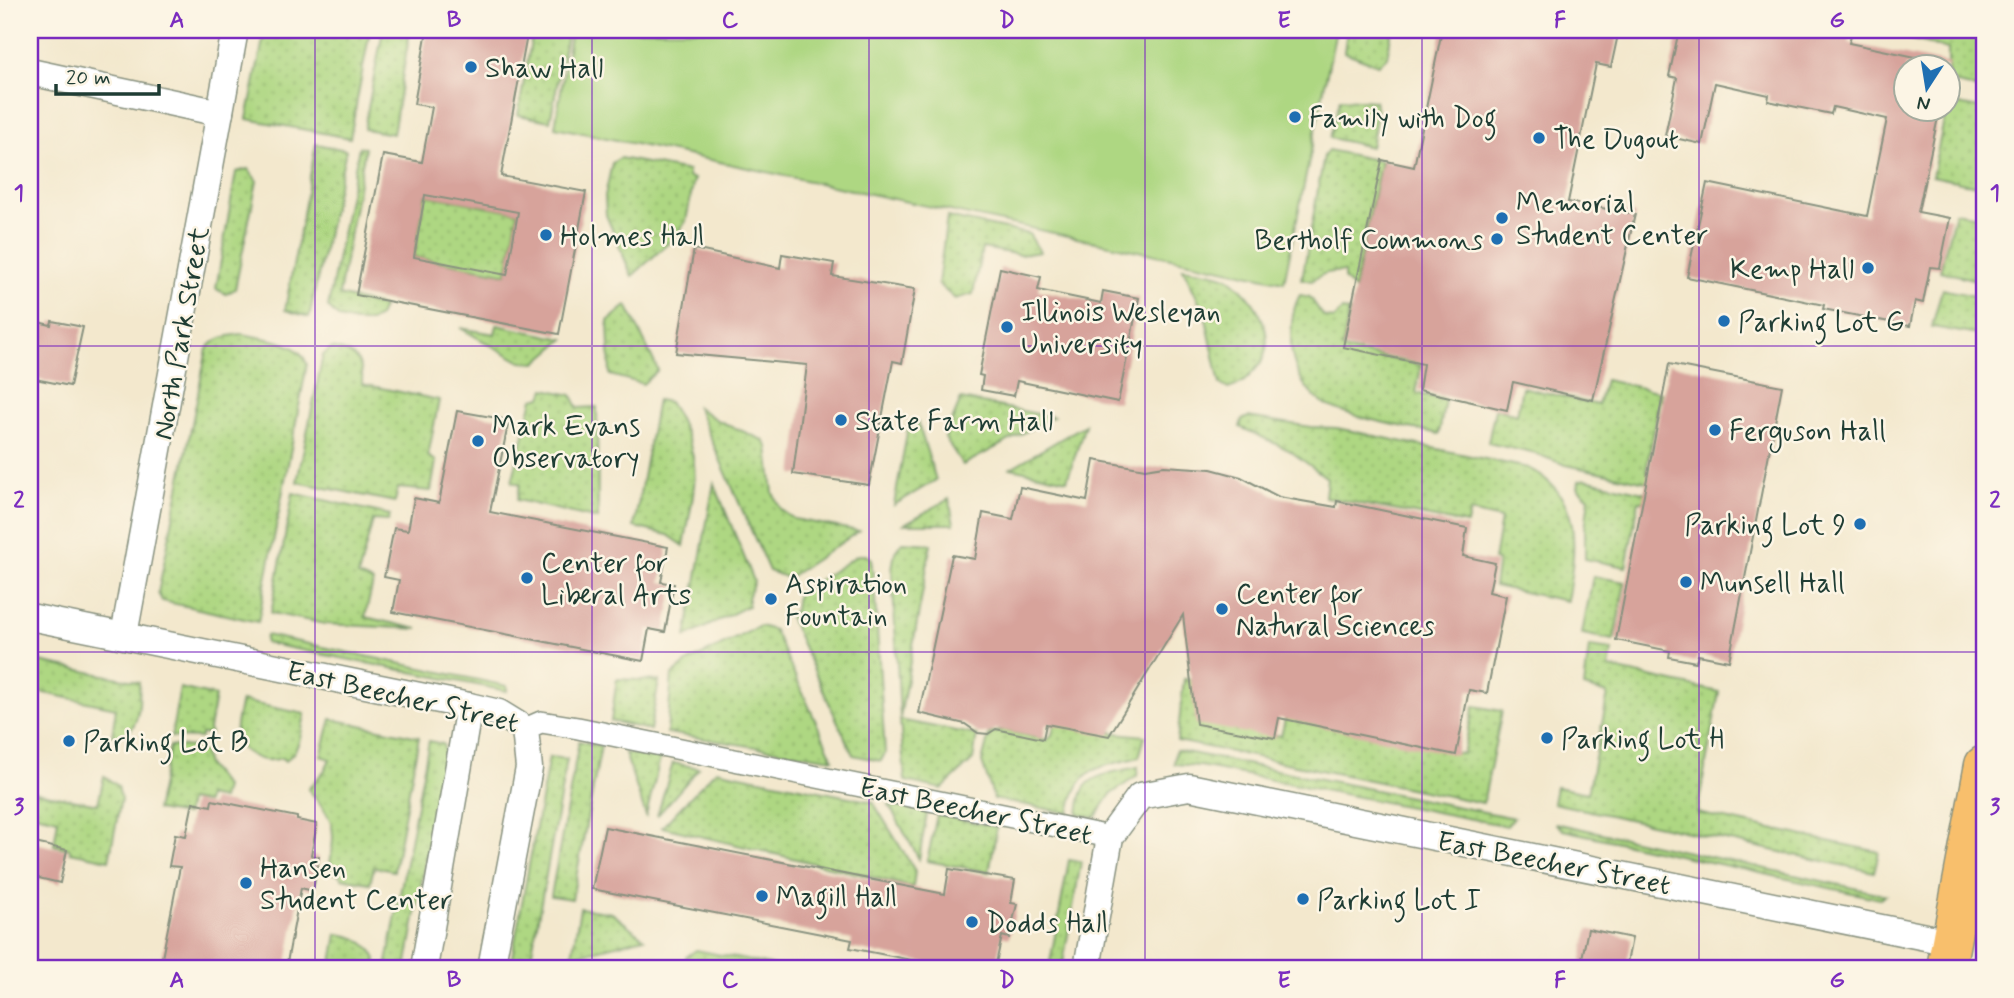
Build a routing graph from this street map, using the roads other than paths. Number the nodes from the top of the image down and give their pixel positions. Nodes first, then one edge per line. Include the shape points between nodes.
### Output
1 (235, 30) edge
2 (30, 72) edge
3 (220, 113) junction
4 (30, 617) edge
5 (124, 635) junction
6 (469, 706) junction
7 (524, 729) junction
8 (1984, 765) edge
9 (1110, 837) junction
10 (1948, 955) edge
11 (424, 968) edge
12 (491, 968) edge
13 (1087, 968) edge

1 - 3 street, North Park Street
2 - 3 street
3 - 5 street, North Park Street
4 - 5 street, East Beecher Street
5 - 6 street, East Beecher Street
6 - 7 street, East Beecher Street via 499,713
6 - 11 street
7 - 9 street, East Beecher Street via 541,722 554,724
7 - 12 street via 529,768
8 - 10 main road
9 - 10 street, East Beecher Street via 1140,796 1188,787
9 - 13 street

